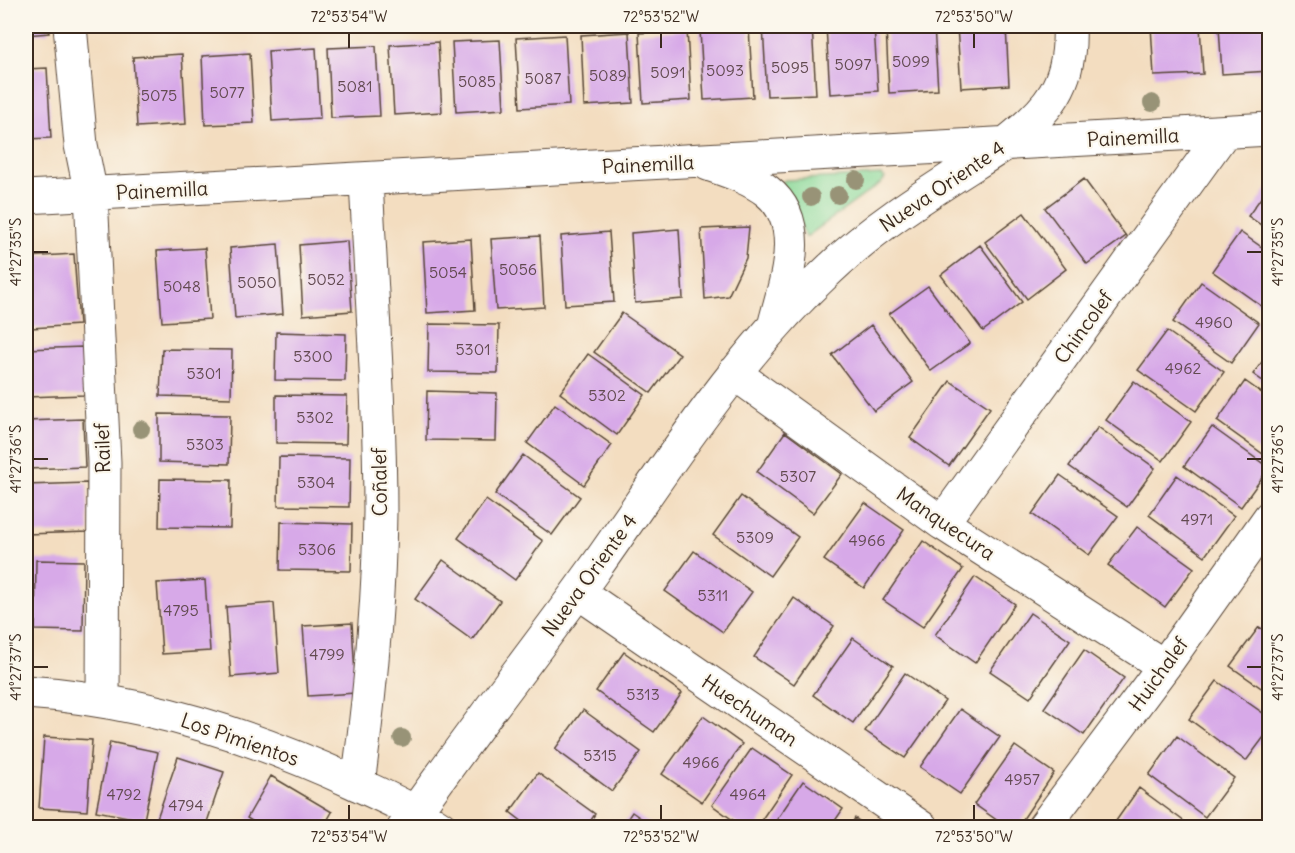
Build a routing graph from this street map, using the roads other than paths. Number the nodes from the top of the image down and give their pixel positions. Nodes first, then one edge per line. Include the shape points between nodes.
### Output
1 (70, 26) edge
2 (1070, 26) edge
3 (1269, 129) edge
4 (1224, 132) junction
5 (1005, 144) junction
6 (701, 161) junction
7 (366, 179) junction
8 (91, 194) junction
9 (26, 197) edge
10 (775, 323) junction
11 (734, 372) junction
12 (1269, 517) edge
13 (942, 523) junction
14 (578, 592) junction
15 (1164, 666) junction
16 (26, 692) edge
17 (103, 701) junction
18 (358, 784) junction
19 (420, 822) edge
20 (922, 828) edge
21 (1043, 828) edge

1 - 8 street, Railef via 81,145
2 - 5 street, Nueva Oriente 4 via 1068,63 1055,94
3 - 4 street, Painemilla
4 - 5 street, Painemilla
4 - 13 street, Chincolef
5 - 6 street, Painemilla
5 - 10 street, Nueva Oriente 4 via 876,231
6 - 7 street, Painemilla
6 - 10 street, Nueva Oriente 4 via 767,191 786,218 791,247
7 - 8 street, Painemilla
7 - 18 street, Coñalef via 380,512 367,718
8 - 9 street, Painemilla
8 - 17 street, Railef via 104,462
10 - 11 street, Nueva Oriente 4
11 - 13 street, Manquecura
11 - 14 street, Nueva Oriente 4
12 - 15 street, Huichalef
13 - 15 street, Manquecura
14 - 19 street, Nueva Oriente 4
14 - 20 street, Huechuman
15 - 21 street, Huichalef
16 - 17 street, Los Pimientos
17 - 18 street, Los Pimientos via 234,733
18 - 19 street, Los Pimientos

